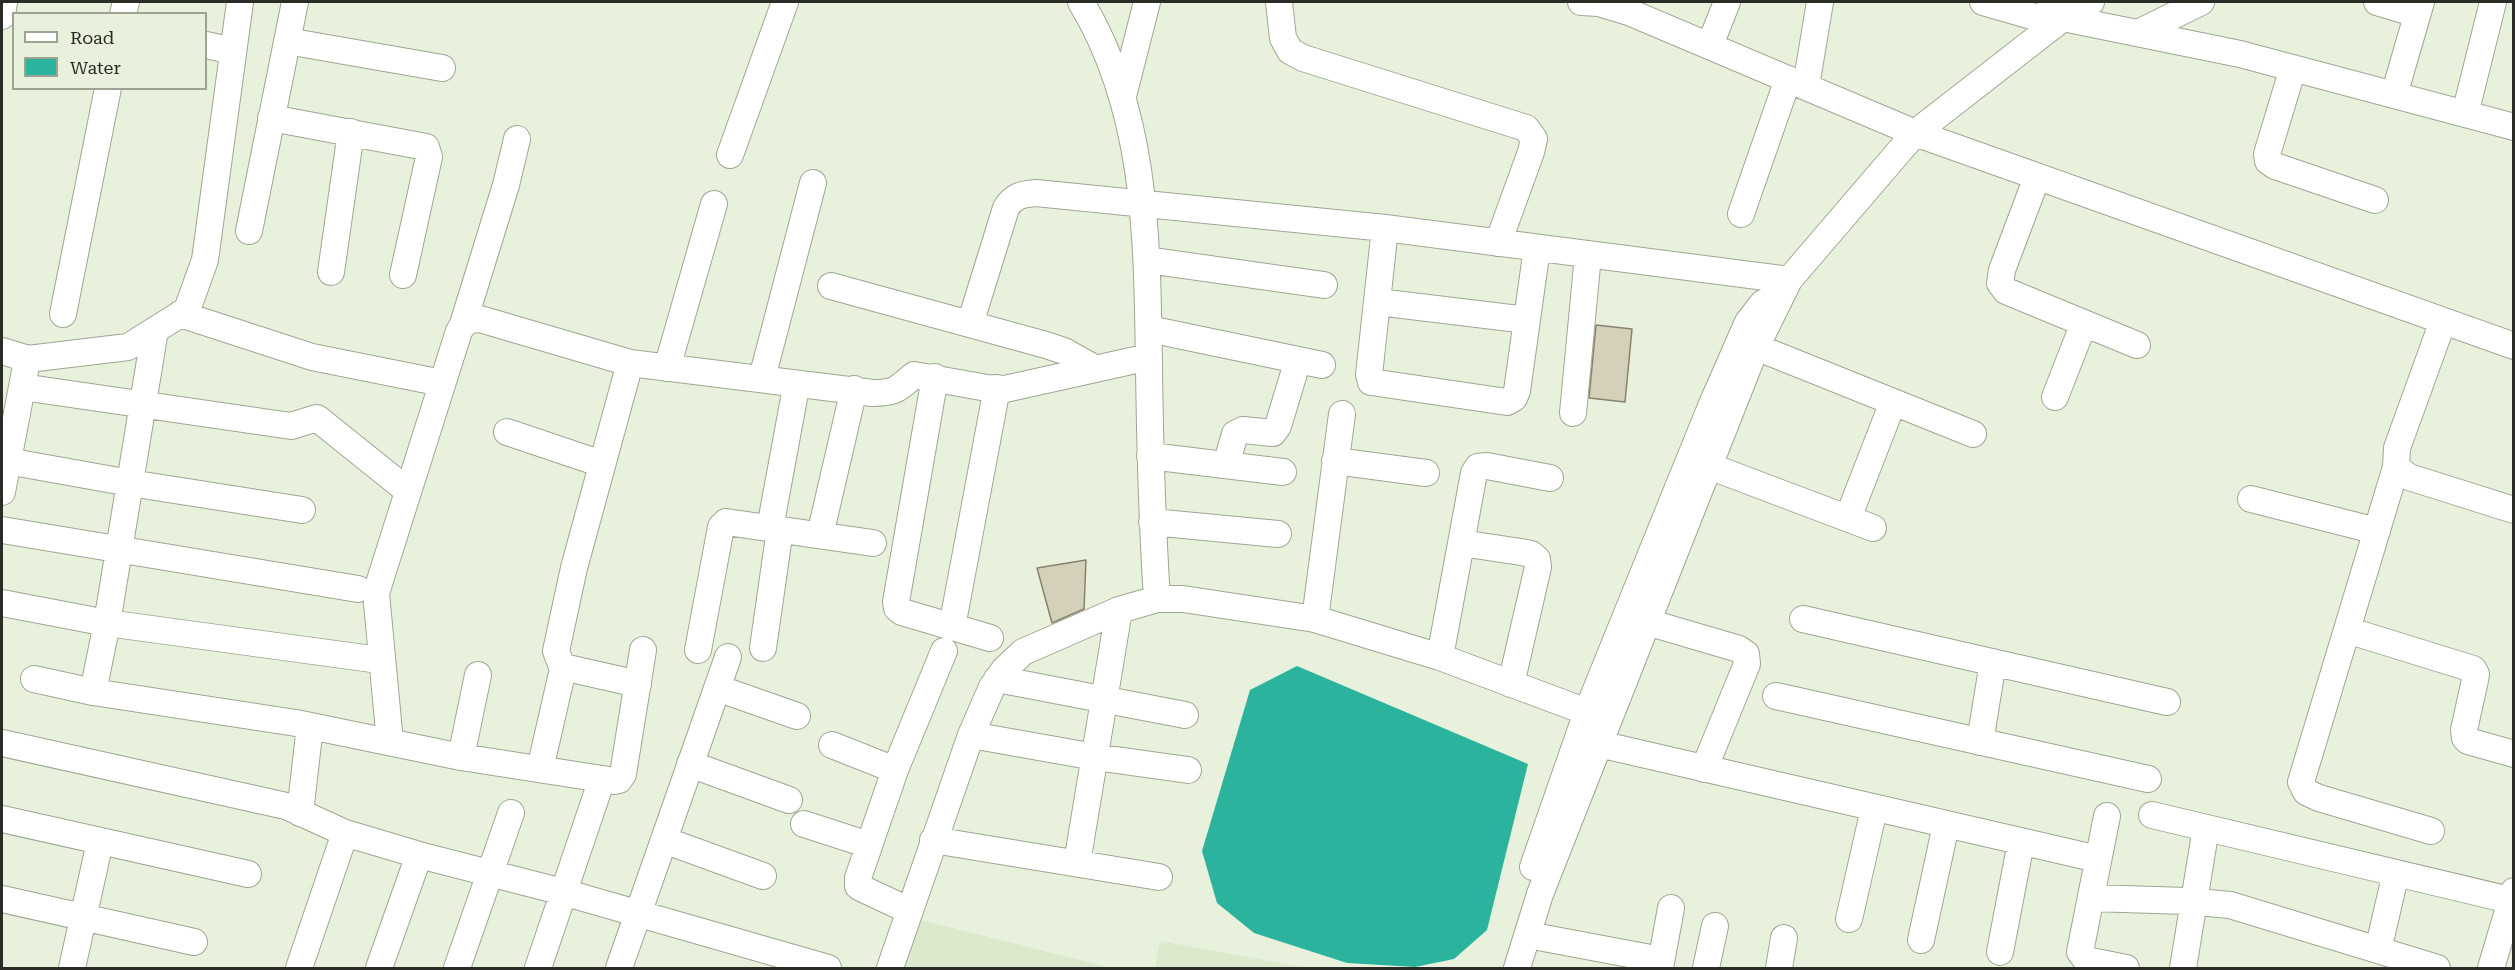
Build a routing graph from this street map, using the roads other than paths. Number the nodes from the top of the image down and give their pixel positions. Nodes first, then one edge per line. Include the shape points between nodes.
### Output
1 (4, 2) edge
2 (240, 2) edge
3 (295, 2) edge
4 (785, 2) edge
5 (1081, 2) edge
6 (1147, 2) edge
7 (1279, 2) edge
8 (1581, 2) edge
9 (1727, 2) edge
10 (1820, 2) edge
11 (1983, 2) edge
12 (2091, 2) edge
13 (2201, 2) edge
14 (2377, 2) edge
15 (2494, 2) edge
16 (2419, 8) edge
17 (2514, 8) edge
18 (1650, 11) edge
19 (2057, 14) edge
20 (2, 15) edge
21 (2140, 32) junction
22 (287, 41) junction
23 (207, 45) edge
24 (1710, 45) junction
25 (233, 51) junction
26 (2293, 68) junction
27 (442, 69) dead end
28 (1797, 82) junction
29 (108, 90) edge
30 (2394, 95) junction
31 (1123, 96) junction
32 (2465, 114) junction
33 (271, 118) junction
34 (2514, 127) edge
35 (351, 132) junction
36 (1915, 133) junction
37 (517, 139) dead end
38 (730, 155) dead end
39 (2037, 177) junction
40 (813, 183) dead end
41 (2375, 200) dead end
42 (714, 204) dead end
43 (1142, 204) junction
44 (1741, 214) dead end
45 (1385, 228) junction
46 (249, 231) dead end
47 (1498, 243) junction
48 (1538, 249) junction
49 (1588, 255) junction
50 (1147, 260) junction
51 (331, 272) dead end
52 (403, 275) dead end
53 (1324, 285) dead end
54 (831, 286) dead end
55 (1785, 287) junction
56 (1378, 302) junction
57 (63, 314) dead end
58 (180, 314) junction
59 (1527, 320) junction
60 (2442, 321) junction
61 (2084, 323) junction
62 (463, 324) junction
63 (970, 324) junction
64 (1149, 329) junction
65 (155, 330) junction
66 (2137, 345) dead end
67 (2514, 346) edge
68 (1756, 347) junction
69 (2, 351) edge
70 (1149, 357) junction
71 (28, 359) junction
72 (630, 363) junction
73 (667, 368) junction
74 (1096, 369) junction
75 (935, 377) junction
76 (762, 378) junction
77 (442, 383) junction
78 (22, 387) junction
79 (997, 388) junction
80 (854, 389) junction
81 (2055, 397) dead end
82 (795, 398) dead end
83 (1893, 402) junction
84 (143, 403) junction
85 (1573, 413) dead end
86 (1342, 414) dead end
87 (507, 432) dead end
88 (1973, 434) dead end
89 (7, 447) edge
90 (1150, 456) junction
91 (1335, 460) junction
92 (602, 464) junction
93 (1226, 465) junction
94 (1709, 465) junction
95 (2396, 467) junction
96 (1283, 472) dead end
97 (1426, 473) dead end
98 (1550, 478) dead end
99 (130, 483) junction
100 (408, 491) junction
101 (2, 492) edge
102 (2251, 499) dead end
103 (302, 510) dead end
104 (2514, 510) edge
105 (1848, 518) junction
106 (1152, 522) junction
107 (1873, 528) dead end
108 (775, 529) junction
109 (2, 530) edge
110 (2377, 531) junction
111 (1278, 534) dead end
112 (820, 535) junction
113 (873, 543) dead end
114 (1461, 543) junction
115 (119, 550) junction
116 (358, 589) dead end
117 (1157, 599) junction
118 (2, 603) edge
119 (1119, 610) junction
120 (1315, 619) junction
121 (1803, 619) dead end
122 (1647, 622) junction
123 (107, 623) junction
124 (952, 627) junction
125 (2347, 630) junction
126 (990, 638) dead end
127 (763, 648) dead end
128 (643, 650) dead end
129 (698, 650) dead end
130 (944, 651) dead end
131 (728, 657) dead end
132 (1440, 657) junction
133 (372, 659) dead end
134 (1994, 662) junction
135 (563, 667) junction
136 (477, 675) dead end
137 (34, 679) dead end
138 (998, 679) junction
139 (638, 684) junction
140 (1511, 684) junction
141 (717, 688) junction
142 (93, 692) junction
143 (1776, 696) dead end
144 (1104, 700) junction
145 (2167, 702) dead end
146 (1587, 712) junction
147 (1185, 715) dead end
148 (796, 716) dead end
149 (310, 726) junction
150 (971, 735) junction
151 (1976, 741) junction
152 (390, 742) junction
153 (2, 743) edge
154 (1599, 744) junction
155 (831, 746) dead end
156 (2514, 754) edge
157 (461, 757) junction
158 (1095, 757) junction
159 (690, 764) junction
160 (540, 769) junction
161 (1704, 769) junction
162 (895, 770) junction
163 (1188, 771) dead end
164 (602, 779) junction
165 (2148, 780) dead end
166 (789, 800) dead end
167 (1874, 809) junction
168 (300, 813) junction
169 (511, 813) dead end
170 (2152, 815) dead end
171 (2107, 816) dead end
172 (2, 819) edge
173 (804, 824) dead end
174 (1946, 825) junction
175 (2206, 828) junction
176 (2431, 831) dead end
177 (345, 833) junction
178 (664, 840) junction
179 (933, 840) junction
180 (2021, 842) junction
181 (99, 843) junction
182 (869, 845) junction
183 (419, 855) junction
184 (2098, 859) junction
185 (1077, 863) junction
186 (491, 873) junction
187 (2396, 873) junction
188 (248, 874) dead end
189 (763, 876) dead end
190 (1159, 877) dead end
191 (563, 892) junction
192 (2091, 898) junction
193 (2513, 898) edge
194 (2, 899) edge
195 (2195, 902) junction
196 (1671, 908) dead end
197 (910, 911) junction
198 (638, 913) junction
199 (82, 917) junction
200 (1849, 919) dead end
201 (1714, 926) dead end
202 (1528, 935) junction
203 (1784, 938) dead end
204 (1921, 940) dead end
205 (194, 942) dead end
206 (2378, 950) junction
207 (2000, 952) dead end
208 (790, 963) edge
209 (1660, 964) edge
210 (72, 969) edge
211 (299, 969) edge
212 (379, 969) edge
213 (457, 969) edge
214 (538, 969) edge
215 (619, 969) edge
216 (828, 969) edge
217 (890, 969) edge
218 (1499, 969) edge
219 (1518, 969) edge
220 (1706, 969) edge
221 (1779, 969) edge
222 (2126, 969) edge
223 (2184, 969) edge
224 (2437, 969) edge
225 (2491, 969) edge

1 - 20 street
2 - 25 street
3 - 22 street
4 - 38 street
5 - 31 street via 1101,33
6 - 31 street
7 - 47 street via 1283,38 1290,51 1303,58 1526,128 1534,139
8 - 18 street
9 - 24 street
10 - 28 street
11 - 19 street
12 - 19 street
13 - 21 street
14 - 16 street
15 - 17 street
15 - 32 street
16 - 30 street
18 - 24 street
19 - 21 street
19 - 36 street
21 - 26 street
22 - 27 street
22 - 33 street
23 - 25 street
24 - 28 street
25 - 58 street via 205,260 187,310
26 - 30 street
26 - 41 street via 2266,154 2268,161
28 - 36 street
28 - 44 street
29 - 57 street
30 - 32 street
31 - 43 street via 1135,141
32 - 34 street
33 - 35 street
33 - 46 street
35 - 51 street
35 - 52 street via 426,147 429,157
36 - 39 street
36 - 55 street
37 - 62 street
39 - 60 street
39 - 61 street via 2000,283 2006,291
40 - 76 street
42 - 73 street
43 - 45 street
43 - 50 street
43 - 63 street via 1036,193 1012,199
45 - 47 street
45 - 56 street
47 - 48 street
48 - 49 street
48 - 59 street
49 - 55 street
49 - 85 street
50 - 53 street
50 - 64 street
54 - 63 street
55 - 68 street
55 - 146 street via 1762,303 1748,322
56 - 59 street
56 - 59 street via 1371,382 1507,402 1517,391
58 - 65 street
58 - 77 street via 312,357
60 - 67 street
60 - 95 street via 2397,448
61 - 66 street
61 - 81 street
62 - 72 street via 480,319
62 - 77 street
63 - 74 street via 1064,351
64 - 70 street
64 - 93 street via 1310,363 1273,433 1243,430 1235,434
65 - 71 street via 129,347
65 - 84 street
68 - 83 street
68 - 94 street
69 - 71 street
70 - 74 street
70 - 90 street
71 - 78 street
72 - 73 street
72 - 92 street
73 - 76 street
74 - 79 street
75 - 79 street
75 - 80 street via 914,375 888,393
75 - 124 street via 896,602 902,612
76 - 80 street
77 - 100 street
78 - 84 street
78 - 89 street
79 - 124 street
80 - 112 street
82 - 108 street
83 - 88 street
83 - 105 street
84 - 99 street
84 - 100 street via 291,426 317,418
86 - 91 street
87 - 92 street
89 - 99 street
89 - 101 street
90 - 93 street
90 - 106 street
91 - 97 street
91 - 120 street
92 - 135 street via 556,651
93 - 96 street
94 - 105 street
94 - 122 street
95 - 104 street via 2409,477
95 - 110 street
98 - 114 street via 1478,467 1473,473
99 - 103 street
99 - 115 street
100 - 152 street via 376,593
102 - 110 street
105 - 107 street
106 - 111 street
106 - 117 street
108 - 112 street
108 - 127 street
108 - 129 street via 726,522 721,527
109 - 115 street
110 - 125 street
112 - 113 street
114 - 132 street
114 - 140 street via 1531,554 1537,559
115 - 116 street
115 - 123 street
117 - 119 street
117 - 120 street via 1183,599
118 - 123 street
119 - 138 street via 1023,652
119 - 144 street
120 - 132 street
121 - 134 street
122 - 154 street
122 - 161 street via 1746,654 1747,664
123 - 133 street
123 - 142 street
124 - 126 street
125 - 156 street via 2473,669 2475,680 2465,738
125 - 176 street via 2301,782 2306,792 2319,798
128 - 139 street
130 - 162 street
131 - 141 street
132 - 140 street
134 - 145 street
134 - 151 street
135 - 139 street
135 - 160 street
136 - 157 street
137 - 142 street
138 - 144 street
138 - 150 street
139 - 164 street via 622,774 619,780
140 - 146 street
141 - 148 street
141 - 159 street
142 - 149 street
143 - 151 street
144 - 147 street
144 - 158 street
146 - 218 street
149 - 152 street
149 - 168 street
150 - 158 street
150 - 179 street
151 - 165 street
152 - 157 street
153 - 168 street via 286,806
154 - 161 street
154 - 202 street via 1540,894
155 - 162 street
157 - 160 street
158 - 163 street
158 - 185 street
159 - 166 street
159 - 178 street
160 - 164 street
161 - 167 street
162 - 182 street
164 - 191 street
167 - 174 street
167 - 200 street
168 - 177 street
169 - 186 street
170 - 175 street
171 - 184 street
172 - 181 street
173 - 182 street
174 - 180 street
174 - 204 street
175 - 187 street
175 - 195 street
177 - 183 street
177 - 211 street
178 - 189 street
178 - 198 street
179 - 185 street
179 - 197 street
180 - 184 street
180 - 207 street
181 - 188 street
181 - 199 street
182 - 197 street via 858,886
183 - 186 street
183 - 212 street
184 - 192 street
185 - 190 street
186 - 191 street
186 - 213 street
187 - 193 street
187 - 206 street
191 - 198 street
191 - 214 street
192 - 195 street
192 - 222 street via 2082,957
193 - 225 street
194 - 199 street
195 - 206 street via 2230,904
195 - 223 street
196 - 209 street
197 - 217 street
198 - 208 street
198 - 215 street
199 - 205 street
199 - 210 street
201 - 220 street
202 - 209 street
202 - 219 street
203 - 221 street
206 - 224 street
208 - 216 street

